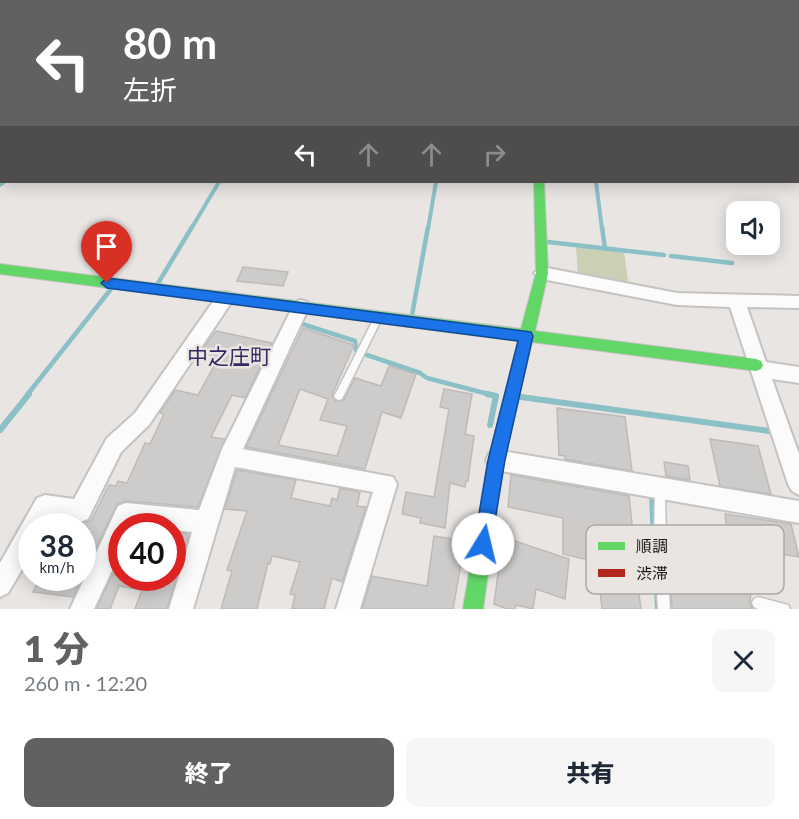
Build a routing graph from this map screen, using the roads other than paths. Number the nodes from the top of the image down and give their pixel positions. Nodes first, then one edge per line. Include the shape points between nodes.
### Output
1 (540, 183) edge
2 (0, 270) edge
3 (542, 273) junction
4 (225, 298) junction
5 (736, 300) junction
6 (799, 302) edge
7 (301, 307) junction
8 (379, 317) junction
9 (526, 336) junction
10 (757, 367) junction
11 (799, 375) edge
12 (339, 396) dead end
13 (229, 456) junction
14 (496, 460) junction
15 (799, 484) edge
16 (660, 488) junction
17 (799, 512) edge
18 (41, 513) edge
19 (206, 522) junction
20 (660, 525) edge
21 (18, 553) edge
22 (0, 585) edge
23 (663, 594) edge
24 (758, 603) dead end
25 (82, 609) edge
26 (181, 609) edge
27 (348, 609) edge
28 (473, 609) edge
29 (664, 609) edge
30 (784, 609) edge

1 - 3 street
2 - 4 street
3 - 5 street via 677,299
3 - 9 street
4 - 7 street
4 - 18 street via 142,419 114,445 80,511 45,506
5 - 6 street
5 - 10 street
7 - 8 street
7 - 13 street
8 - 9 street
8 - 12 lane
9 - 10 street
9 - 14 street
10 - 11 street
10 - 15 street
13 - 19 street
13 - 27 street via 386,484
14 - 16 street
14 - 28 street
16 - 17 street
16 - 20 lane
19 - 25 street via 126,514
19 - 26 street
21 - 22 street
23 - 29 lane
24 - 30 lane

